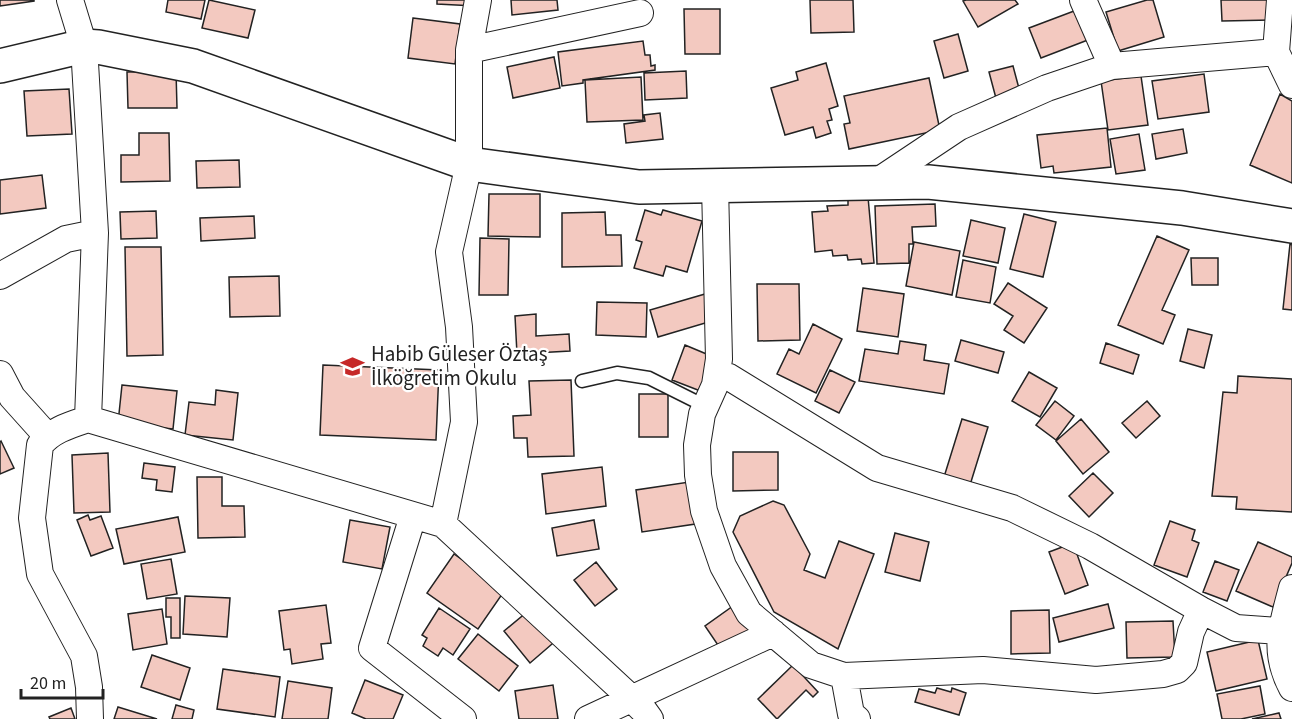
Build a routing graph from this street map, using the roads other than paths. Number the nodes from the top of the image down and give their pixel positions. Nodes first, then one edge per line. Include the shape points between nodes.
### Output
1 (70, 0) edge
2 (478, 0) edge
3 (1083, 0) edge
4 (1280, 0) edge
5 (640, 13) dead end
6 (84, 46) junction
7 (468, 50) junction
8 (1276, 52) junction
9 (0, 66) edge
10 (1112, 66) junction
11 (1292, 85) edge
12 (469, 164) junction
13 (875, 183) junction
14 (715, 185) junction
15 (1292, 226) edge
16 (95, 233) junction
17 (0, 276) edge
18 (718, 373) junction
19 (0, 374) edge
20 (582, 381) dead end
21 (705, 406) junction
22 (88, 419) junction
23 (47, 436) junction
24 (413, 516) junction
25 (443, 524) junction
26 (1292, 588) edge
27 (1200, 610) junction
28 (1286, 631) edge
29 (772, 633) junction
30 (844, 676) junction
31 (1292, 688) edge
32 (632, 699) junction
33 (90, 719) edge
34 (463, 719) edge
35 (588, 719) edge
36 (650, 719) edge
37 (857, 719) edge

1 - 6 street
2 - 7 street
3 - 10 street
4 - 8 street
5 - 7 street
6 - 9 street
6 - 12 street via 193,66
6 - 16 street
7 - 12 street
8 - 10 street
8 - 11 street
10 - 13 street via 1047,88 959,127
12 - 14 street via 639,187
12 - 25 street via 449,252 459,327 464,422
13 - 14 street
13 - 15 street via 928,182 1182,208
14 - 18 street
16 - 17 street via 66,239
16 - 22 street
18 - 21 street
18 - 27 street via 877,468 1012,508 1090,546
19 - 23 street via 12,397
20 - 21 lane via 617,373 649,378
21 - 29 street via 697,445 704,511 723,566 749,613
22 - 23 street
22 - 24 street
23 - 33 street via 40,445 32,518 40,574 84,656
24 - 25 street
24 - 34 street via 372,648
25 - 32 street
26 - 28 street
27 - 28 street via 1236,628
27 - 30 street via 1184,663 1163,674 1096,680 983,670
28 - 31 street via 1282,669
29 - 30 street via 811,665
29 - 32 street
30 - 37 street via 851,714
32 - 35 street
32 - 36 street

